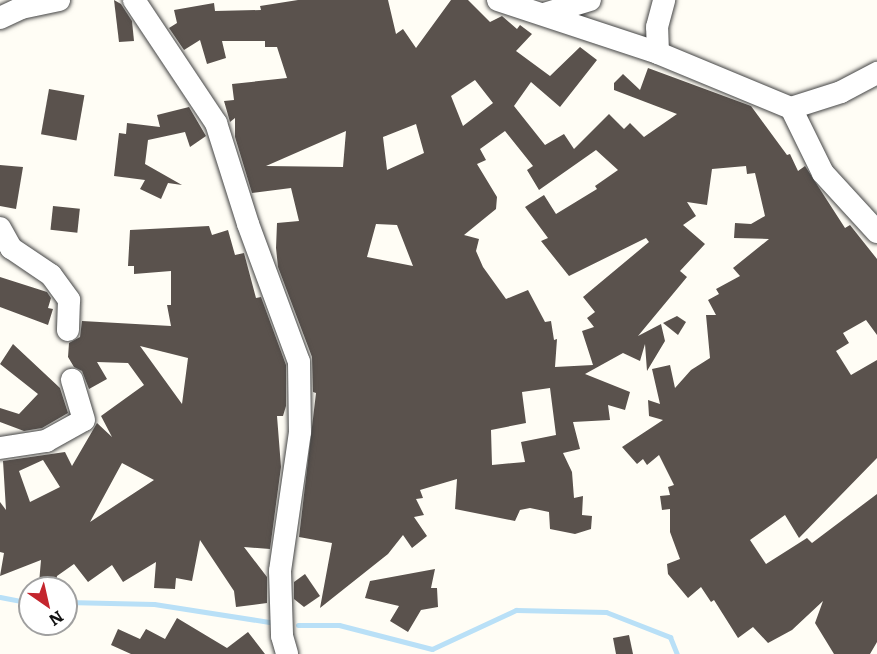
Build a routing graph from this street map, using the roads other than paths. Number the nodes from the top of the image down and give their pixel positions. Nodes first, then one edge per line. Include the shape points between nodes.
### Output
1 (59, 0) edge
2 (134, 0) edge
3 (498, 0) edge
4 (590, 0) edge
5 (664, 0) edge
6 (544, 14) junction
7 (0, 18) edge
8 (658, 52) junction
9 (877, 73) edge
10 (790, 108) junction
11 (0, 228) edge
12 (877, 232) edge
13 (68, 330) dead end
14 (72, 380) dead end
15 (0, 448) edge
16 (287, 654) edge

1 - 7 street via 21,8
2 - 16 street via 216,123 299,362 300,432 280,571 282,636
3 - 6 street
4 - 6 street
5 - 8 street via 657,27
6 - 8 street
8 - 10 street
9 - 10 street via 842,92
10 - 12 street via 823,173
11 - 13 street via 11,249 51,275 69,300
14 - 15 street via 84,420 46,441

